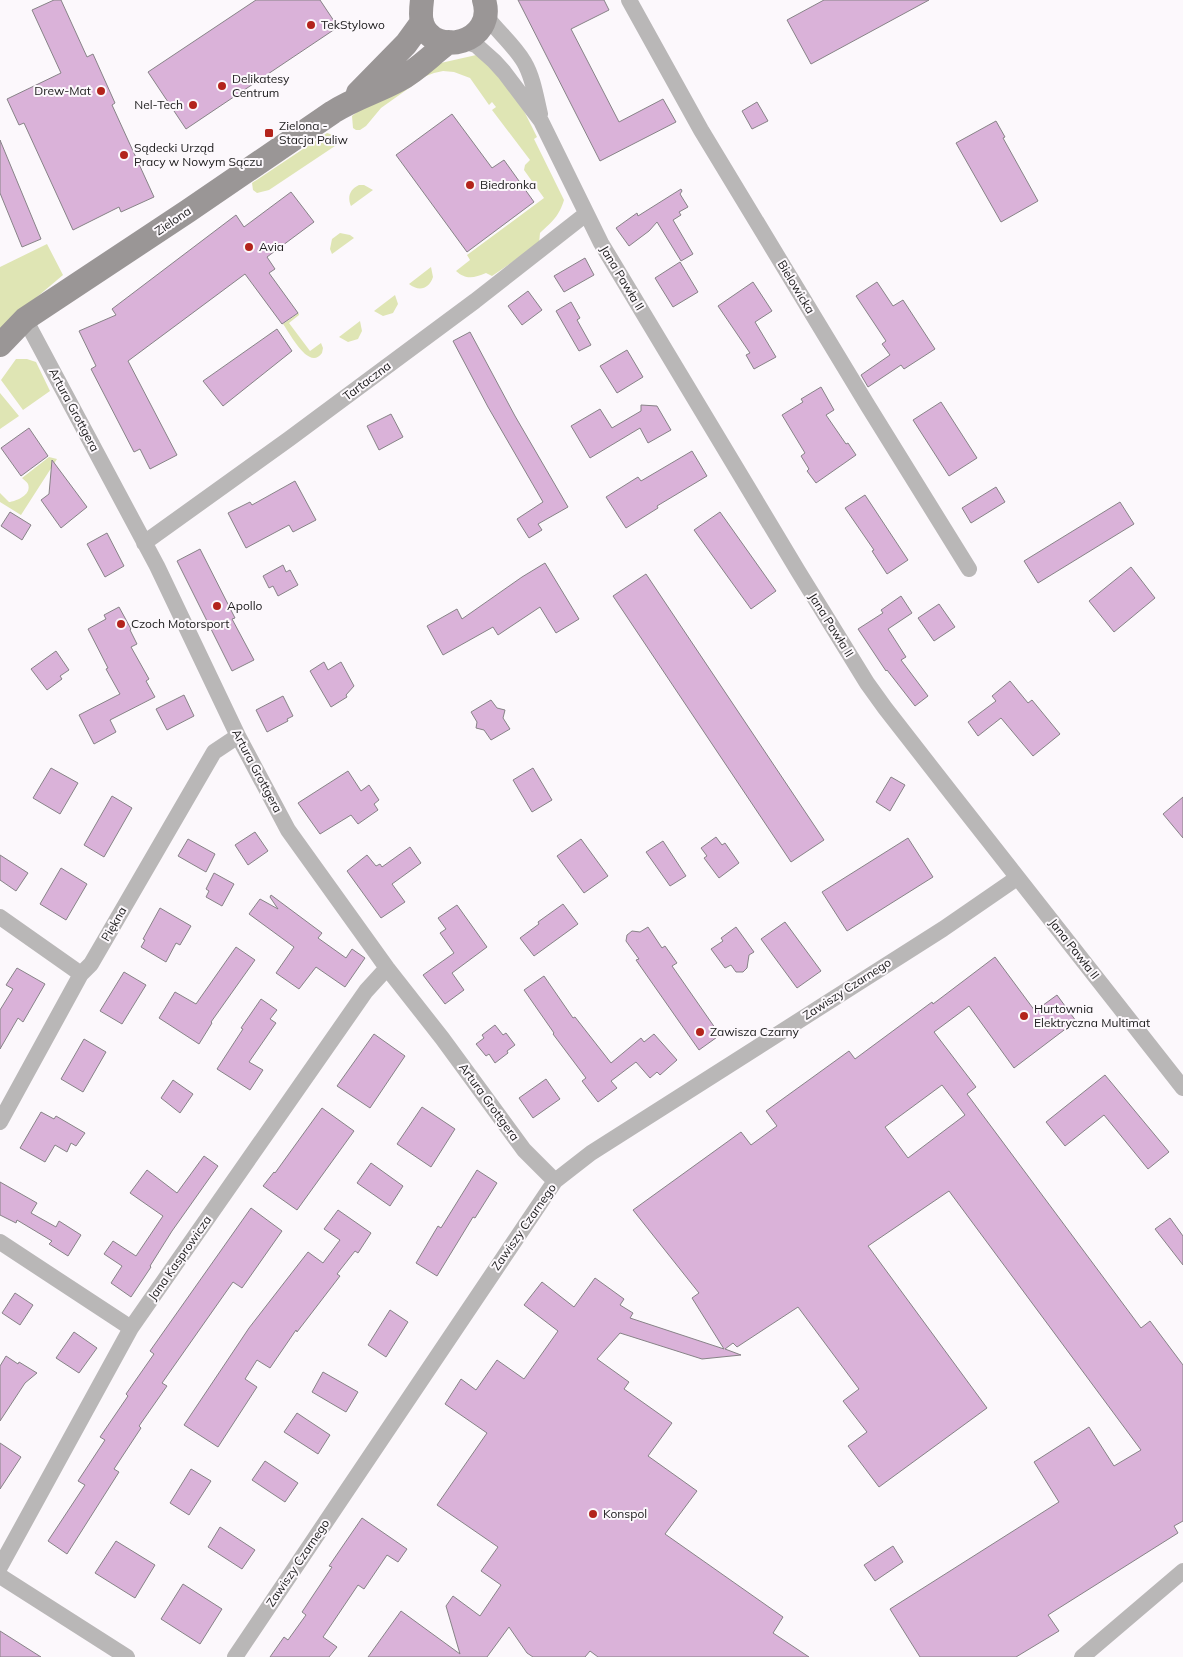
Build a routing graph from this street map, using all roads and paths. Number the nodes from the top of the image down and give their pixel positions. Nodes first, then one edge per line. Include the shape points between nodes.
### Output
1 (629, 0) edge
2 (485, 8) edge
3 (422, 11) edge
4 (456, 42) junction
5 (350, 101) junction
6 (541, 121) junction
7 (586, 214) junction
8 (25, 319) junction
9 (0, 345) edge
10 (144, 543) junction
11 (969, 569) dead end
12 (238, 736) junction
13 (1017, 878) junction
14 (0, 918) edge
15 (387, 968) junction
16 (81, 974) junction
17 (1183, 1088) edge
18 (0, 1122) edge
19 (555, 1181) junction
20 (0, 1242) edge
21 (131, 1328) junction
22 (0, 1566) edge
23 (1183, 1571) edge
24 (0, 1576) edge
25 (127, 1657) edge
26 (234, 1657) edge
27 (1082, 1657) edge

1 - 11 street, Bielowicka via 706,138
2 - 4 street, Zielona via 479,31
2 - 6 street, Jana Pawła II via 525,64 533,83
3 - 4 street via 425,30 442,41
3 - 5 street, Zielona via 406,44
4 - 5 street, Zielona via 437,50 400,79
4 - 6 street, Jana Pawła II via 476,45 488,55
5 - 8 street, Zielona
6 - 7 street, Jana Pawła II
7 - 10 street, Tartaczna via 475,301
7 - 13 street, Jana Pawła II via 601,244 867,683
8 - 9 street, Zielona
8 - 10 street, Artura Grottgera
10 - 12 street, Artura Grottgera
12 - 15 street, Artura Grottgera via 288,830
12 - 16 street, Piękna via 214,752 91,964
13 - 17 street, Jana Pawła II
13 - 19 street, Zawiszy Czarnego via 855,986 591,1153
14 - 16 street
15 - 19 street, Artura Grottgera via 524,1150
15 - 21 street, Jana Kasprowicza via 366,991
16 - 18 street, Piękna
19 - 26 street, Zawiszy Czarnego
20 - 21 street
21 - 22 street, Jana Kasprowicza
23 - 27 street
24 - 25 street

